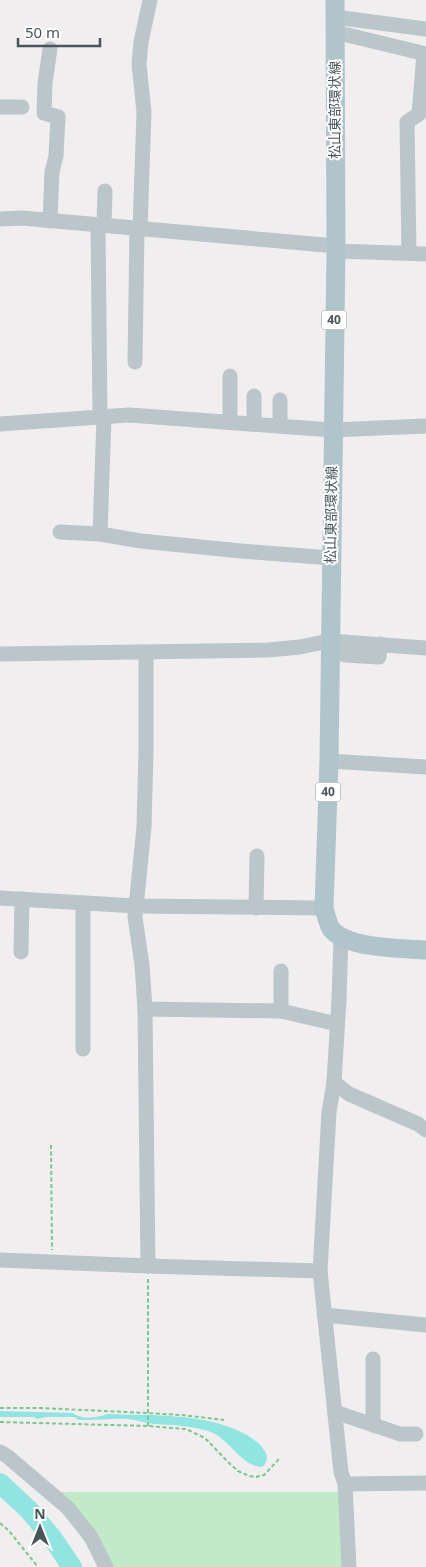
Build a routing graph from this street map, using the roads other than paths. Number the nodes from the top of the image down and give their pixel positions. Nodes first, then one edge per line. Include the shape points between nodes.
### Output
1 (150, 0) edge
2 (335, 16) edge
3 (426, 29) edge
4 (50, 49) dead end
5 (425, 54) edge
6 (0, 107) edge
7 (22, 107) dead end
8 (105, 191) dead end
9 (0, 219) edge
10 (50, 221) junction
11 (101, 225) junction
12 (138, 228) junction
13 (336, 249) junction
14 (409, 253) junction
15 (426, 254) edge
16 (136, 362) dead end
17 (230, 376) dead end
18 (254, 396) dead end
19 (280, 400) dead end
20 (102, 417) junction
21 (230, 422) junction
22 (0, 424) edge
23 (254, 424) junction
24 (280, 426) junction
25 (426, 426) edge
26 (332, 430) junction
27 (60, 532) dead end
28 (100, 534) junction
29 (331, 558) junction
30 (337, 641) junction
31 (426, 648) edge
32 (146, 653) junction
33 (0, 654) edge
34 (329, 761) junction
35 (426, 768) edge
36 (256, 856) dead end
37 (0, 898) edge
38 (22, 899) junction
39 (83, 903) junction
40 (136, 906) junction
41 (256, 908) junction
42 (324, 908) junction
43 (341, 937) junction
44 (426, 950) edge
45 (21, 952) dead end
46 (281, 971) dead end
47 (145, 1009) junction
48 (281, 1011) junction
49 (337, 1024) junction
50 (83, 1049) dead end
51 (334, 1082) junction
52 (426, 1130) edge
53 (0, 1260) edge
54 (148, 1266) junction
55 (320, 1271) junction
56 (324, 1315) junction
57 (426, 1325) edge
58 (373, 1359) dead end
59 (335, 1412) junction
60 (373, 1425) junction
61 (416, 1434) dead end
62 (0, 1452) edge
63 (426, 1483) edge
64 (345, 1484) junction
65 (106, 1567) edge
66 (349, 1567) edge

1 - 12 street via 139,64 144,112
2 - 3 street
2 - 5 street
2 - 13 main road, 松山東部環状線 / 40
4 - 10 street via 44,113 58,117
5 - 14 street via 419,114 407,122
6 - 7 street
8 - 11 street
9 - 10 street
10 - 11 street
11 - 12 street
11 - 20 street
12 - 13 street
12 - 16 street
13 - 14 street
13 - 26 main road, 松山東部環状線 / 40
14 - 15 street
17 - 21 street
18 - 23 street
19 - 24 street
20 - 21 street via 130,415
20 - 22 street
20 - 28 street
21 - 23 street
23 - 24 street
24 - 26 street
25 - 26 street
26 - 29 main road, 松山東部環状線 / 40
27 - 28 street
28 - 29 street via 141,541
29 - 30 main road, 松山東部環状線 / 40
30 - 31 street
30 - 32 street via 268,650
30 - 34 main road, 松山東部環状線 / 40
32 - 33 street
32 - 40 street via 144,827
34 - 35 street
34 - 42 main road, 松山東部環状線 / 40
36 - 41 street
37 - 38 street
38 - 39 street
38 - 45 street
39 - 40 street
39 - 50 street
40 - 41 street
40 - 47 street
41 - 42 street
42 - 43 main road, 松山東部環状線 / 40 via 331,928
43 - 44 main road via 357,943
43 - 49 street
46 - 48 street
47 - 48 street
47 - 54 street
48 - 49 street
49 - 51 street
51 - 52 street via 350,1094
51 - 55 street via 329,1112
53 - 54 street
54 - 55 street
55 - 56 street
56 - 57 street
56 - 59 street
58 - 60 street
59 - 60 street
59 - 64 street
60 - 61 street via 400,1434
62 - 65 street via 68,1508 91,1537
63 - 64 street
64 - 66 street

